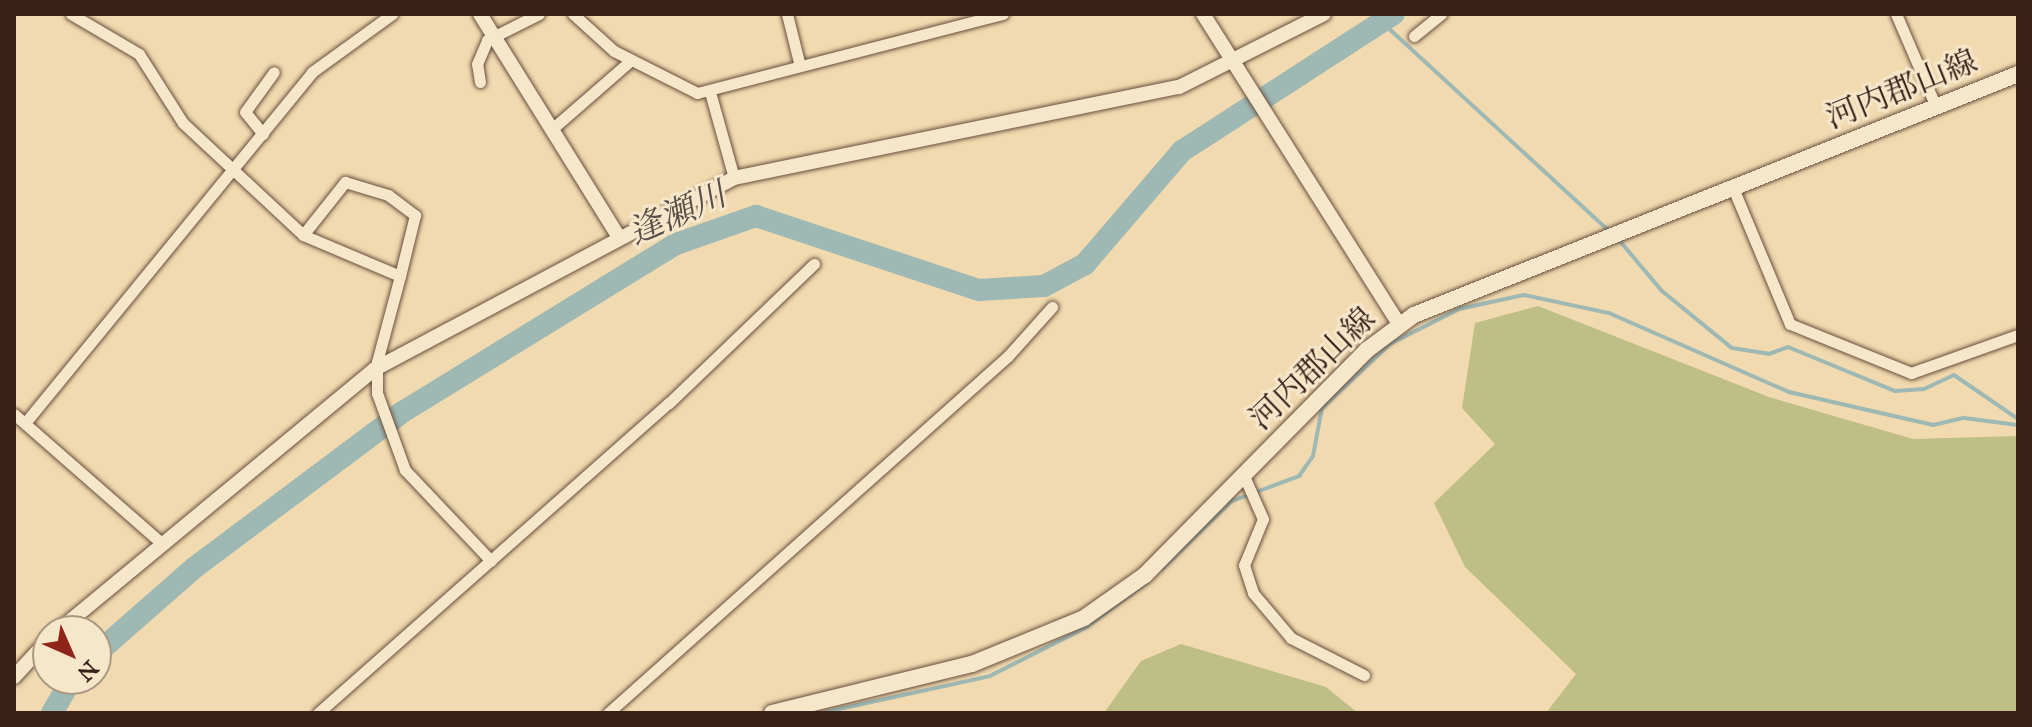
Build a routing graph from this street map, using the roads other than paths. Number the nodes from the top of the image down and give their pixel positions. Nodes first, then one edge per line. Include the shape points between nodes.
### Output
1 (71, 14) edge
2 (392, 14) edge
3 (480, 14) edge
4 (539, 14) edge
5 (573, 14) edge
6 (787, 14) edge
7 (1003, 14) edge
8 (1203, 14) edge
9 (1324, 14) edge
10 (1441, 14) edge
11 (1896, 14) edge
12 (493, 35) junction
13 (1414, 36) dead end
14 (630, 61) junction
15 (799, 62) junction
16 (1235, 69) junction
17 (274, 72) dead end
18 (2018, 74) edge
19 (480, 82) dead end
20 (710, 92) junction
21 (1936, 107) junction
22 (552, 129) junction
23 (263, 134) junction
24 (230, 171) junction
25 (734, 178) junction
26 (1733, 188) junction
27 (303, 235) junction
28 (619, 237) junction
29 (814, 264) dead end
30 (400, 276) junction
31 (1052, 307) dead end
32 (1399, 324) junction
33 (2018, 335) edge
34 (375, 369) junction
35 (14, 414) edge
36 (25, 423) junction
37 (1244, 476) junction
38 (159, 541) junction
39 (491, 561) junction
40 (76, 615) edge
41 (32, 657) edge
42 (1364, 675) dead end
43 (14, 677) edge
44 (318, 713) edge
45 (608, 713) edge
46 (772, 713) edge

1 - 24 street via 139,54 183,123
2 - 23 street via 328,55
3 - 12 street
4 - 12 street
5 - 14 street
6 - 15 street
7 - 15 street
8 - 16 street
9 - 16 street
10 - 13 street
11 - 21 street
12 - 19 street via 477,64
12 - 22 street
14 - 20 street via 678,89
14 - 22 street
15 - 20 street
16 - 25 street via 1095,108 790,161
16 - 32 street
17 - 23 street via 245,112
18 - 21 main road, 河内郡山線
20 - 25 street
21 - 26 main road, 河内郡山線
22 - 28 street
23 - 24 street
24 - 27 street
24 - 36 street
25 - 28 street
26 - 32 main road, 河内郡山線
26 - 33 street via 1790,324 1911,373
27 - 30 street
27 - 30 street via 345,182 388,195 415,215
28 - 34 street
29 - 39 street
30 - 34 street
31 - 45 street via 1008,356
32 - 37 main road, 河内郡山線
34 - 38 street
34 - 39 street via 377,393 405,470
35 - 36 street
36 - 38 street
37 - 42 street via 1263,519 1244,565 1253,593 1291,638
37 - 46 main road, 河内郡山線 via 1145,575 1064,628 972,664
38 - 40 street
39 - 44 street
41 - 43 street

